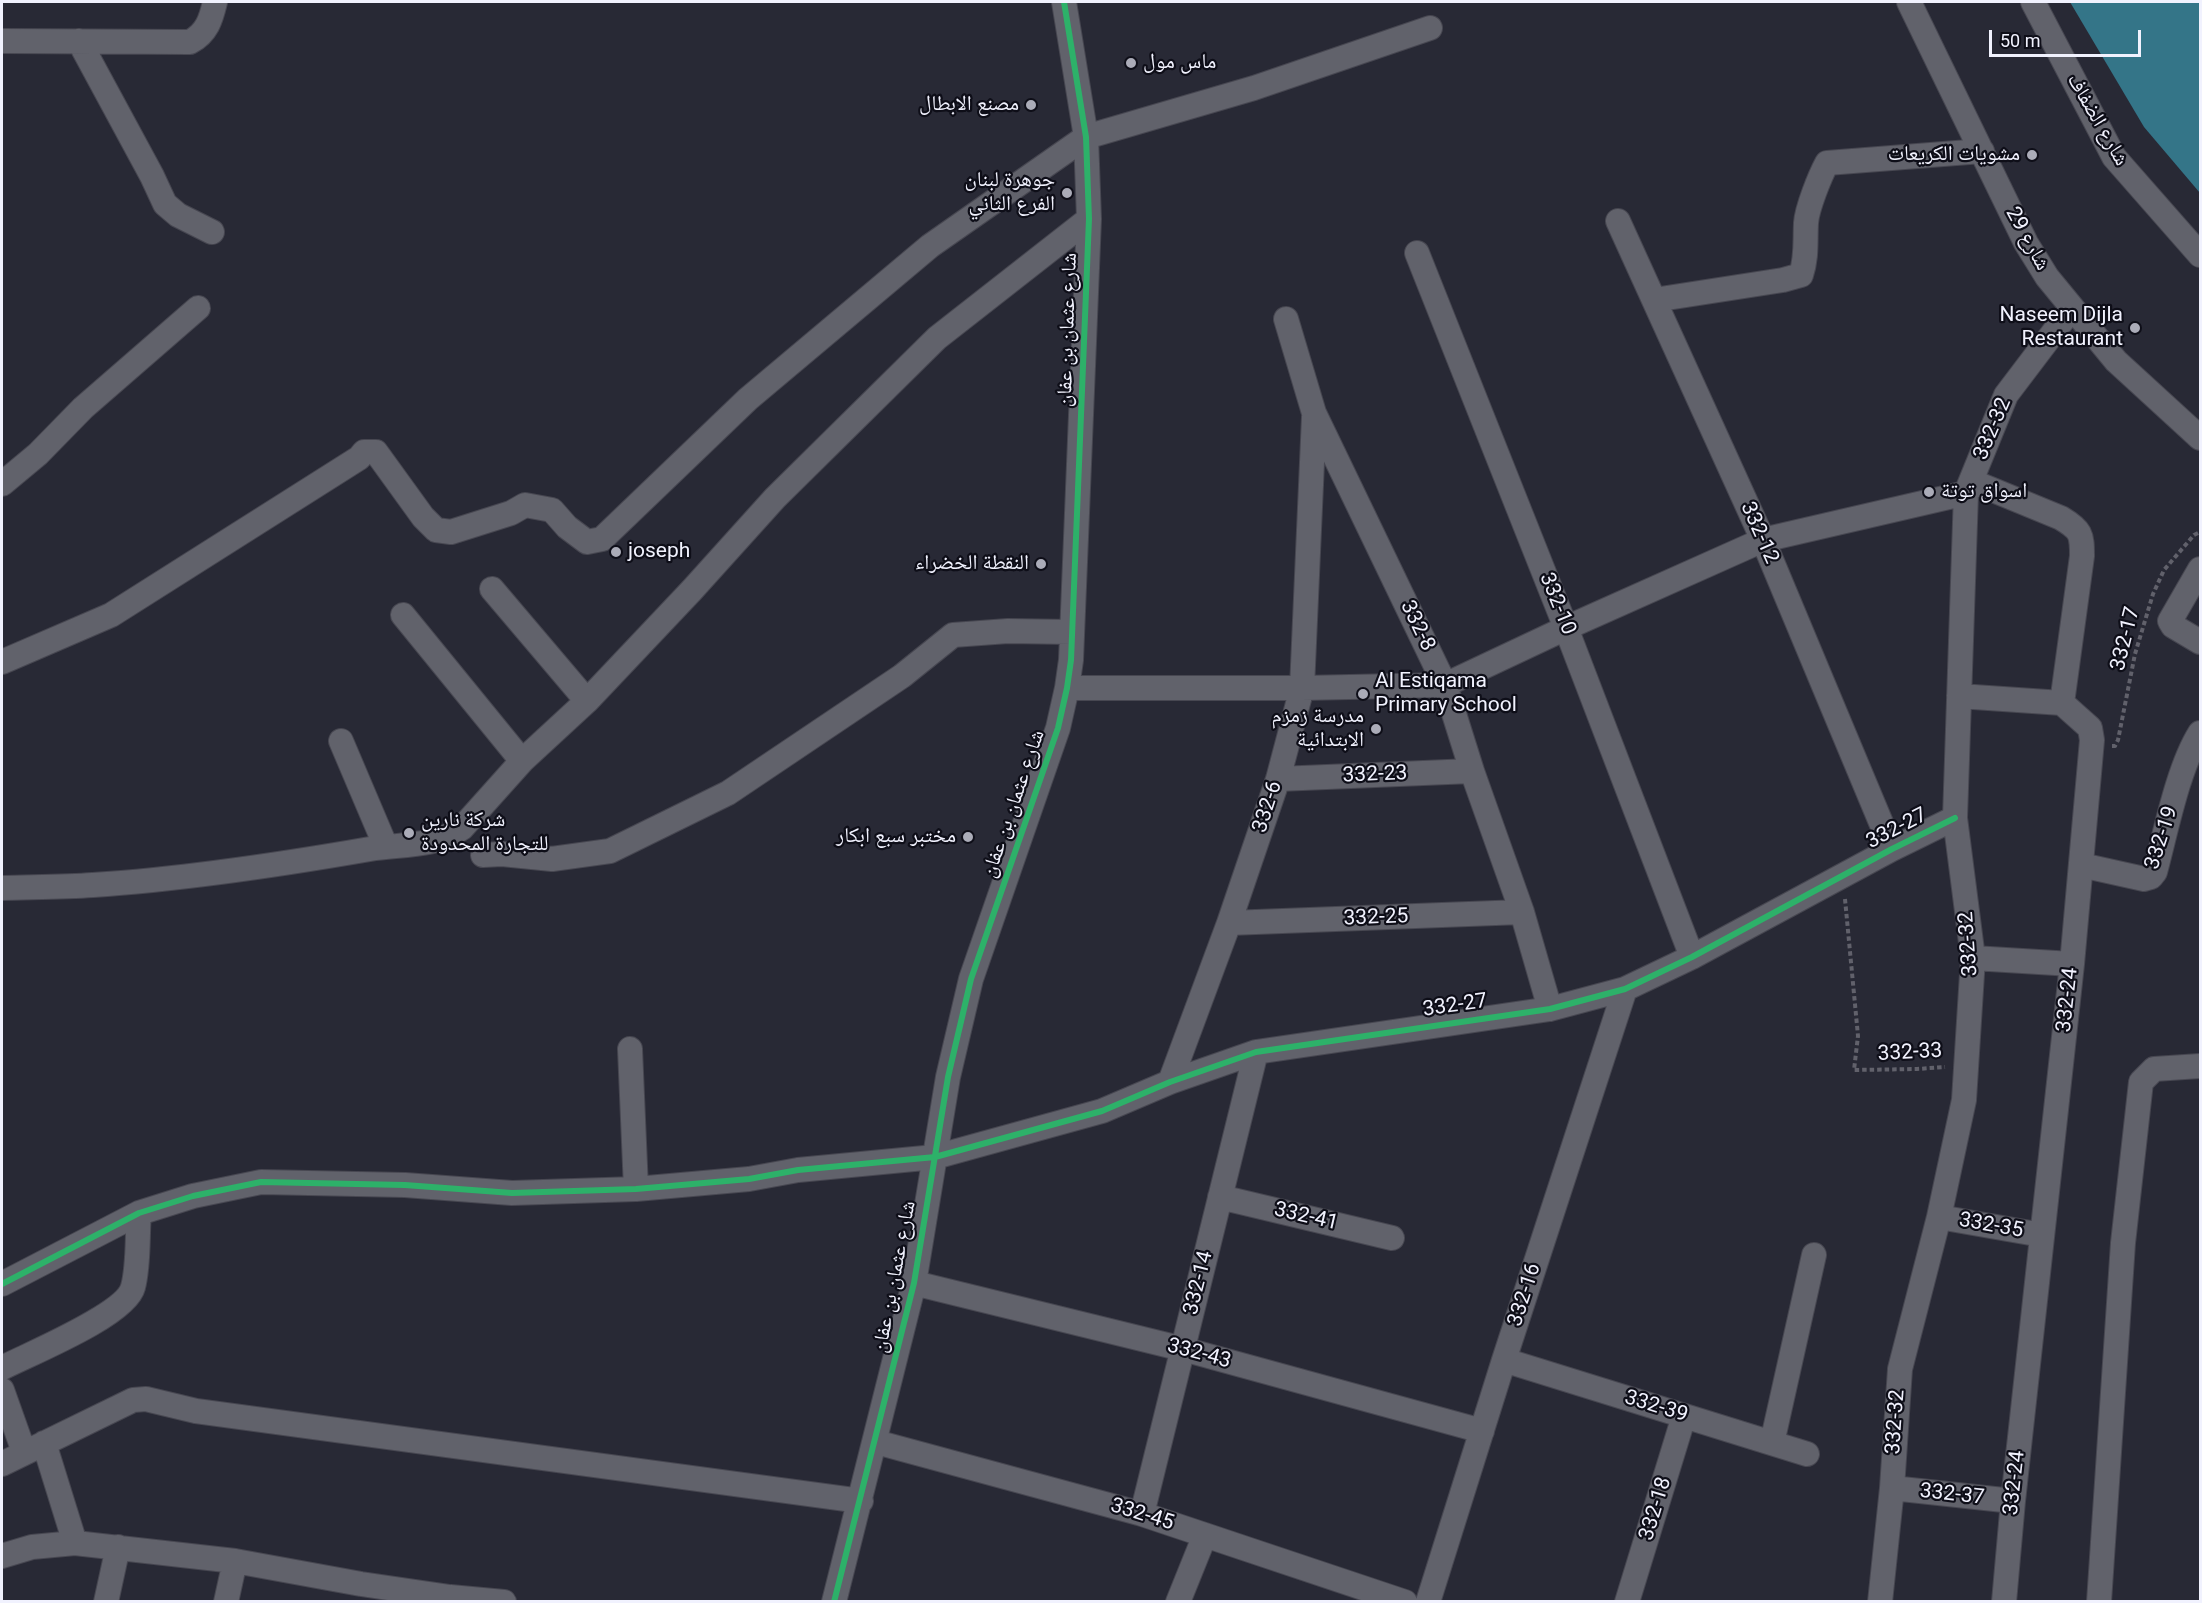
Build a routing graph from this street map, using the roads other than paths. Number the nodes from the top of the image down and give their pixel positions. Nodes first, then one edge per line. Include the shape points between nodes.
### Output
1 (215, 2) edge
2 (1064, 2) edge
3 (1910, 2) edge
4 (2033, 2) edge
5 (1430, 28) dead end
6 (2, 41) edge
7 (79, 41) junction
8 (1086, 137) junction
9 (1982, 151) junction
10 (1089, 219) junction
11 (1618, 220) dead end
12 (212, 232) dead end
13 (1417, 253) dead end
14 (2200, 255) edge
15 (1654, 300) junction
16 (198, 308) dead end
17 (2072, 308) junction
18 (1286, 319) dead end
19 (1314, 413) junction
20 (2200, 438) edge
21 (2, 484) edge
22 (1969, 487) junction
23 (1763, 540) junction
24 (2200, 569) edge
25 (492, 589) dead end
26 (403, 615) dead end
27 (1566, 628) junction
28 (1071, 632) junction
29 (2200, 642) edge
30 (2, 662) edge
31 (1445, 685) junction
32 (1068, 688) junction
33 (1302, 688) junction
34 (1959, 696) junction
35 (587, 700) junction
36 (2062, 703) junction
37 (2200, 733) edge
38 (341, 741) dead end
39 (522, 761) junction
40 (1472, 771) junction
41 (1278, 779) junction
42 (1955, 818) junction
43 (386, 847) junction
44 (1892, 849) junction
45 (483, 855) dead end
46 (2081, 865) junction
47 (2, 888) edge
48 (1522, 912) junction
49 (1230, 923) junction
50 (1692, 957) junction
51 (1973, 958) junction
52 (2072, 964) junction
53 (1625, 989) junction
54 (1550, 1009) junction
55 (630, 1049) dead end
56 (1256, 1052) junction
57 (2200, 1066) edge
58 (1170, 1082) junction
59 (935, 1157) junction
60 (636, 1189) junction
61 (1220, 1197) junction
62 (138, 1213) junction
63 (1939, 1217) junction
64 (2042, 1235) junction
65 (1392, 1238) dead end
66 (1814, 1255) dead end
67 (914, 1282) junction
68 (2, 1284) edge
69 (1183, 1349) junction
70 (1504, 1360) junction
71 (2, 1368) edge
72 (2, 1390) edge
73 (1684, 1416) junction
74 (1482, 1431) junction
75 (876, 1442) junction
76 (1772, 1443) junction
77 (34, 1448) junction
78 (1807, 1454) dead end
79 (2, 1464) edge
80 (1892, 1488) junction
81 (861, 1501) junction
82 (2013, 1501) junction
83 (1142, 1514) junction
84 (1205, 1534) junction
85 (75, 1543) junction
86 (118, 1547) junction
87 (2, 1556) edge
88 (235, 1561) junction
89 (360, 1593) edge
90 (106, 1602) edge
91 (226, 1602) edge
92 (504, 1602) edge
93 (834, 1602) edge
94 (1178, 1602) edge
95 (1406, 1602) edge
96 (1428, 1602) edge
97 (1627, 1602) edge
98 (1880, 1602) edge
99 (2004, 1602) edge
100 (2099, 1602) edge

1 - 7 street via 206,29 190,42
2 - 8 street, شارع عثمان بن عفان
3 - 9 street, شارع 29
4 - 14 street, شارع الضفاف via 2114,157
5 - 8 street via 1254,88
6 - 7 street
7 - 12 street via 165,204
8 - 10 street, شارع عثمان بن عفان
8 - 30 street via 930,246 748,399 602,539 587,542 552,510 525,505 451,532 436,530 376,452 364,452 111,615
9 - 15 street via 1827,164 1806,220 1801,275
9 - 17 street, شارع 29 via 2026,243
10 - 28 street, شارع عثمان بن عفان
10 - 35 street via 937,338 775,498
11 - 15 street, 332-12
13 - 27 street, 332-10
15 - 23 street, 332-12
16 - 21 street
17 - 20 street, شارع 29 via 2116,362
17 - 22 street, 332-32 via 2006,395
18 - 19 street, 332-8
19 - 31 street, 332-8
19 - 33 street, 332-6
22 - 23 street
22 - 34 street, 332-32
22 - 36 street via 2061,518 2075,526 2082,537
23 - 27 street
23 - 44 street, 332-12
24 - 29 street via 2169,621
25 - 35 street
26 - 39 street
27 - 31 street
27 - 50 street, 332-10
28 - 32 street, شارع عثمان بن عفان
28 - 45 street via 953,635 902,676 728,793 610,851 552,859
31 - 33 street
31 - 40 street, 332-8
32 - 33 street
32 - 59 street, شارع عثمان بن عفان via 1058,728 971,979 948,1077
33 - 41 street, 332-6
34 - 36 street
34 - 42 street, 332-32
35 - 39 street
36 - 46 street, 332-24 via 2090,728 2092,752
37 - 46 street, 332-19 via 2177,790 2151,877 2144,879
38 - 43 street
39 - 43 street via 452,836
40 - 41 street, 332-23
40 - 48 street, 332-8
41 - 49 street, 332-6
42 - 44 street, 332-27
42 - 51 street, 332-32
43 - 47 street via 269,867 179,877
44 - 50 street, 332-27
46 - 52 street, 332-24
48 - 49 street, 332-25
48 - 54 street, 332-8
49 - 58 street, 332-6
50 - 53 street, 332-27
51 - 52 street
51 - 63 street, 332-32 via 1964,1100
52 - 64 street, 332-24
53 - 54 street, 332-27
53 - 70 street, 332-16
54 - 56 street, 332-27
55 - 60 street
56 - 58 street, 332-27
56 - 61 street, 332-14
57 - 100 street via 2154,1069 2141,1082 2123,1243
58 - 59 street, 332-27 via 1102,1111
59 - 60 street, 332-27
59 - 67 street, شارع عثمان بن عفان
60 - 62 street, 332-27 via 512,1192 261,1182 193,1196
61 - 65 street, 332-41
61 - 69 street, 332-14
62 - 68 street, 332-27
62 - 71 street via 133,1288 122,1304
63 - 64 street, 332-35
63 - 80 street, 332-32 via 1900,1369
64 - 82 street, 332-24
66 - 76 street
67 - 69 street, 332-43
67 - 75 street, شارع عثمان بن عفان
69 - 74 street, 332-43
69 - 83 street, 332-14
70 - 73 street, 332-39
70 - 74 street, 332-16
72 - 77 street
73 - 76 street, 332-39
73 - 97 street, 332-18
74 - 96 street, 332-16
75 - 81 street, شارع عثمان بن عفان
75 - 83 street, 332-45
76 - 78 street, 332-39
77 - 79 street
77 - 81 street via 133,1400 146,1400 196,1411
77 - 85 street
80 - 82 street, 332-37
80 - 98 street, 332-32
81 - 93 street, شارع عثمان بن عفان
82 - 99 street, 332-24
83 - 84 street, 332-45
84 - 94 street
84 - 95 street, 332-45
85 - 86 street
85 - 87 street via 32,1547
86 - 88 street
86 - 90 street
88 - 89 street
88 - 91 street
89 - 92 street

